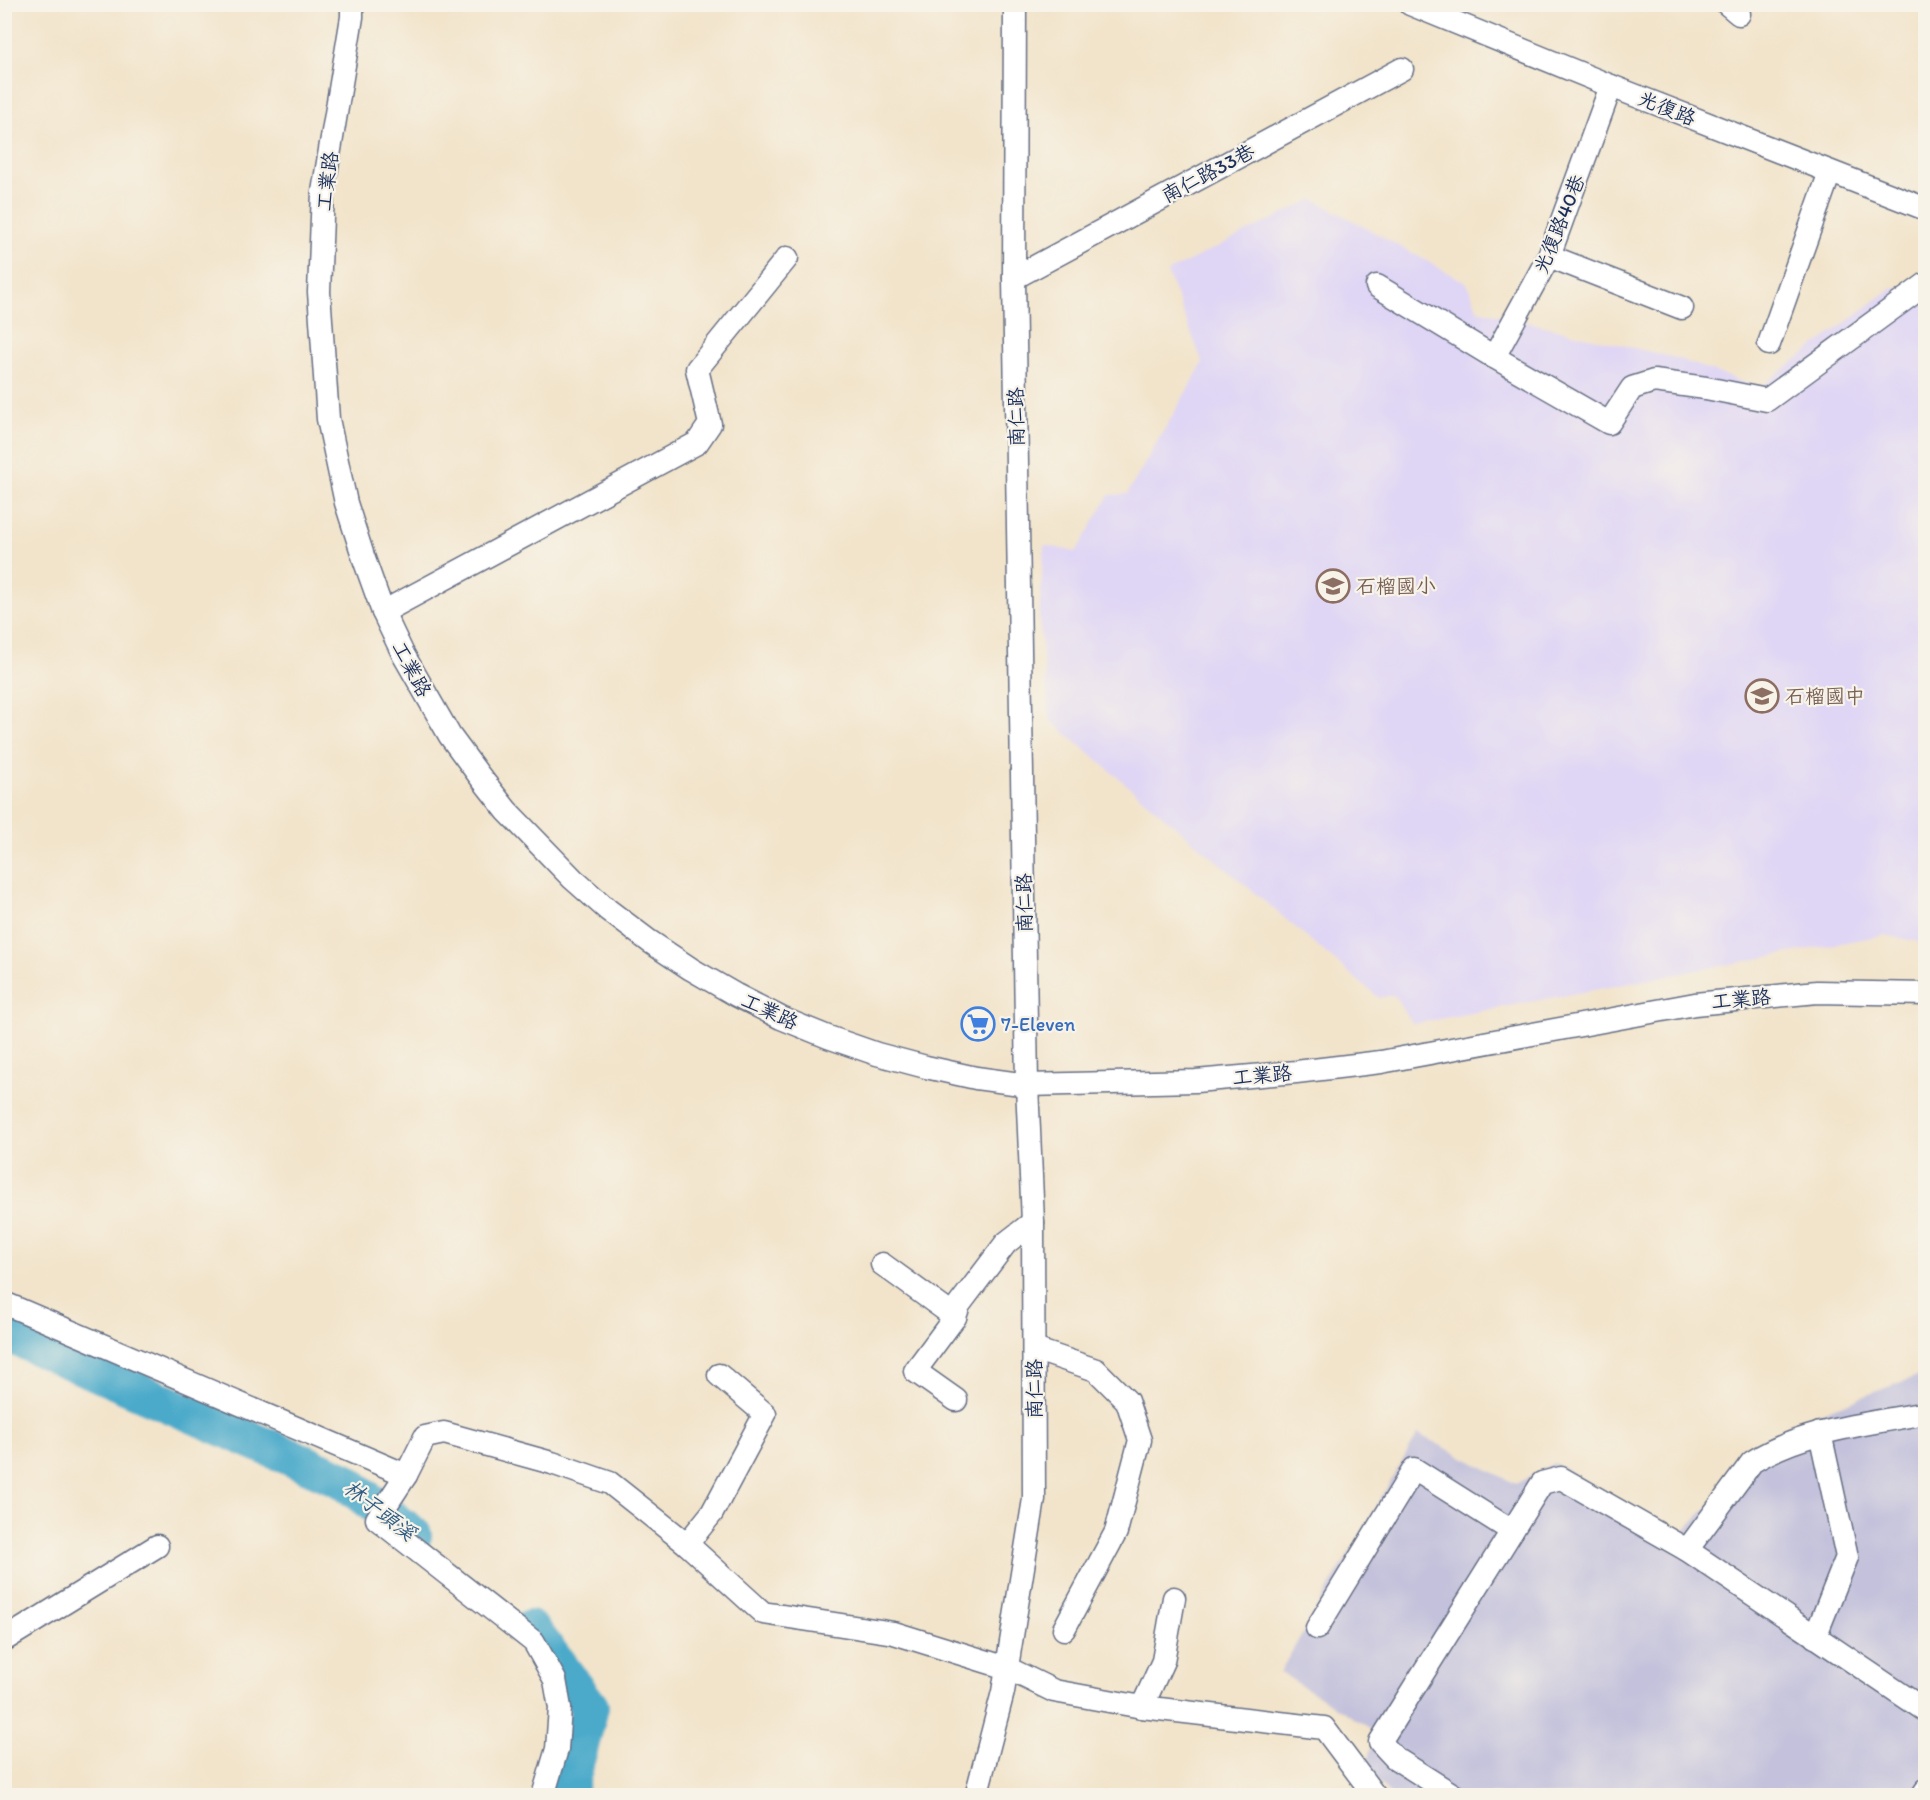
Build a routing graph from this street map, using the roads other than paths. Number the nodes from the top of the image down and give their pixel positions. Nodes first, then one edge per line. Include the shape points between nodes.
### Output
1 (1015, 4) edge
2 (1410, 4) edge
3 (354, 8) edge
4 (1402, 69) dead end
5 (1611, 86) junction
6 (1830, 172) junction
7 (1926, 209) edge
8 (1549, 256) junction
9 (787, 258) dead end
10 (1014, 278) junction
11 (1926, 284) edge
12 (1377, 286) dead end
13 (1682, 308) dead end
14 (1769, 344) dead end
15 (1494, 357) junction
16 (383, 612) junction
17 (1926, 994) edge
18 (1027, 1085) junction
19 (1033, 1222) junction
20 (882, 1264) dead end
21 (4, 1303) edge
22 (955, 1317) junction
23 (1034, 1349) junction
24 (719, 1375) dead end
25 (956, 1400) dead end
26 (1926, 1413) edge
27 (1820, 1433) junction
28 (406, 1475) junction
29 (1512, 1532) junction
30 (687, 1544) junction
31 (157, 1546) dead end
32 (1687, 1550) junction
33 (1174, 1598) dead end
34 (1317, 1628) dead end
35 (1064, 1629) dead end
36 (1815, 1636) junction
37 (4, 1640) edge
38 (1007, 1668) junction
39 (1142, 1707) junction
40 (1926, 1711) edge
41 (1926, 1790) edge
42 (543, 1795) edge
43 (976, 1796) edge
44 (1375, 1796) edge
45 (1455, 1796) edge
46 (1922, 1796) edge

1 - 10 street, 南仁路
2 - 5 street, 光復路
3 - 16 street, 工業路 via 323,192 319,292 328,419 346,503
4 - 10 street, 南仁路33巷
5 - 6 street, 光復路
5 - 8 street, 光復路40巷
6 - 7 street, 光復路
6 - 14 street
8 - 13 street
8 - 15 street, 光復路40巷
9 - 16 street via 697,369 710,424 697,443
10 - 18 street, 南仁路
11 - 15 street via 1767,400 1654,381 1632,388 1609,423
12 - 15 street
16 - 18 street, 工業路 via 450,736 507,811 573,879 649,941 736,995 828,1037 926,1067
17 - 18 street, 工業路 via 1817,992 1695,1004 1381,1062 1296,1072 1196,1082
18 - 19 street, 南仁路
19 - 22 street via 1006,1243 959,1305
19 - 23 street, 南仁路
20 - 22 street
21 - 28 street
22 - 25 street via 915,1371
23 - 35 street via 1096,1370 1127,1401 1140,1440 1116,1532
23 - 38 street, 南仁路 via 1034,1499
24 - 30 street via 765,1414 712,1512
26 - 27 street
27 - 32 street via 1752,1462
27 - 36 street via 1848,1557
28 - 30 street via 425,1437 444,1433 552,1462 610,1483
28 - 42 street via 377,1519 534,1642 555,1680 560,1708 557,1749
29 - 32 street via 1542,1484 1562,1478
29 - 34 street via 1414,1469
29 - 45 street via 1380,1742 1395,1758
30 - 38 street via 763,1614 894,1633
31 - 37 street
32 - 36 street
33 - 39 street via 1163,1661
36 - 40 street
38 - 39 street via 1054,1691
38 - 43 street, 南仁路
39 - 44 street via 1324,1728
41 - 46 street

